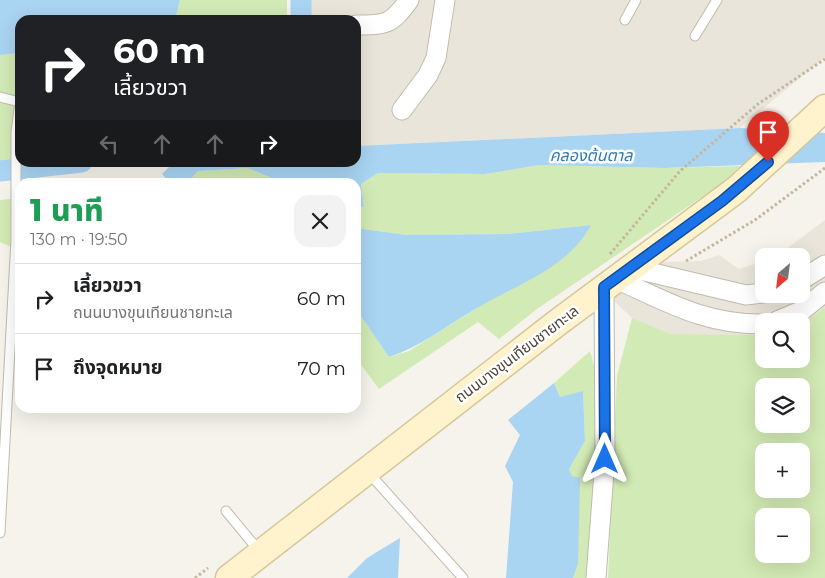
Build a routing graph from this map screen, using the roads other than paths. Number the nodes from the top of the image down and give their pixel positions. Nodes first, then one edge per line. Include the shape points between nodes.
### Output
1 (409, 0) edge
2 (445, 0) edge
3 (636, 0) edge
4 (717, 0) edge
5 (625, 20) dead end
6 (361, 25) edge
7 (695, 36) dead end
8 (0, 97) edge
9 (15, 101) edge
10 (402, 110) dead end
11 (816, 116) edge
12 (15, 258) edge
13 (825, 265) edge
14 (810, 274) edge
15 (617, 278) junction
16 (825, 292) edge
17 (755, 294) edge
18 (797, 313) edge
19 (755, 324) edge
20 (367, 470) junction
21 (226, 511) dead end
22 (0, 533) edge
23 (261, 553) junction
24 (229, 578) edge
25 (463, 578) edge
26 (596, 578) edge

1 - 6 street via 392,21 382,25
2 - 10 street via 436,58 428,75
3 - 5 lane
4 - 7 lane
8 - 9 lane
11 - 15 main road, ถนนบางขุนเทียนชายทะเล via 736,190
12 - 22 lane
13 - 14 street
15 - 17 street
15 - 19 street via 700,317
15 - 20 main road, ถนนบางขุนเทียนชายทะเล
15 - 26 street
16 - 18 street
20 - 23 main road, ถนนบางขุนเทียนชายทะเล
20 - 25 lane
21 - 23 lane
23 - 24 main road, ถนนบางขุนเทียนชายทะเล

